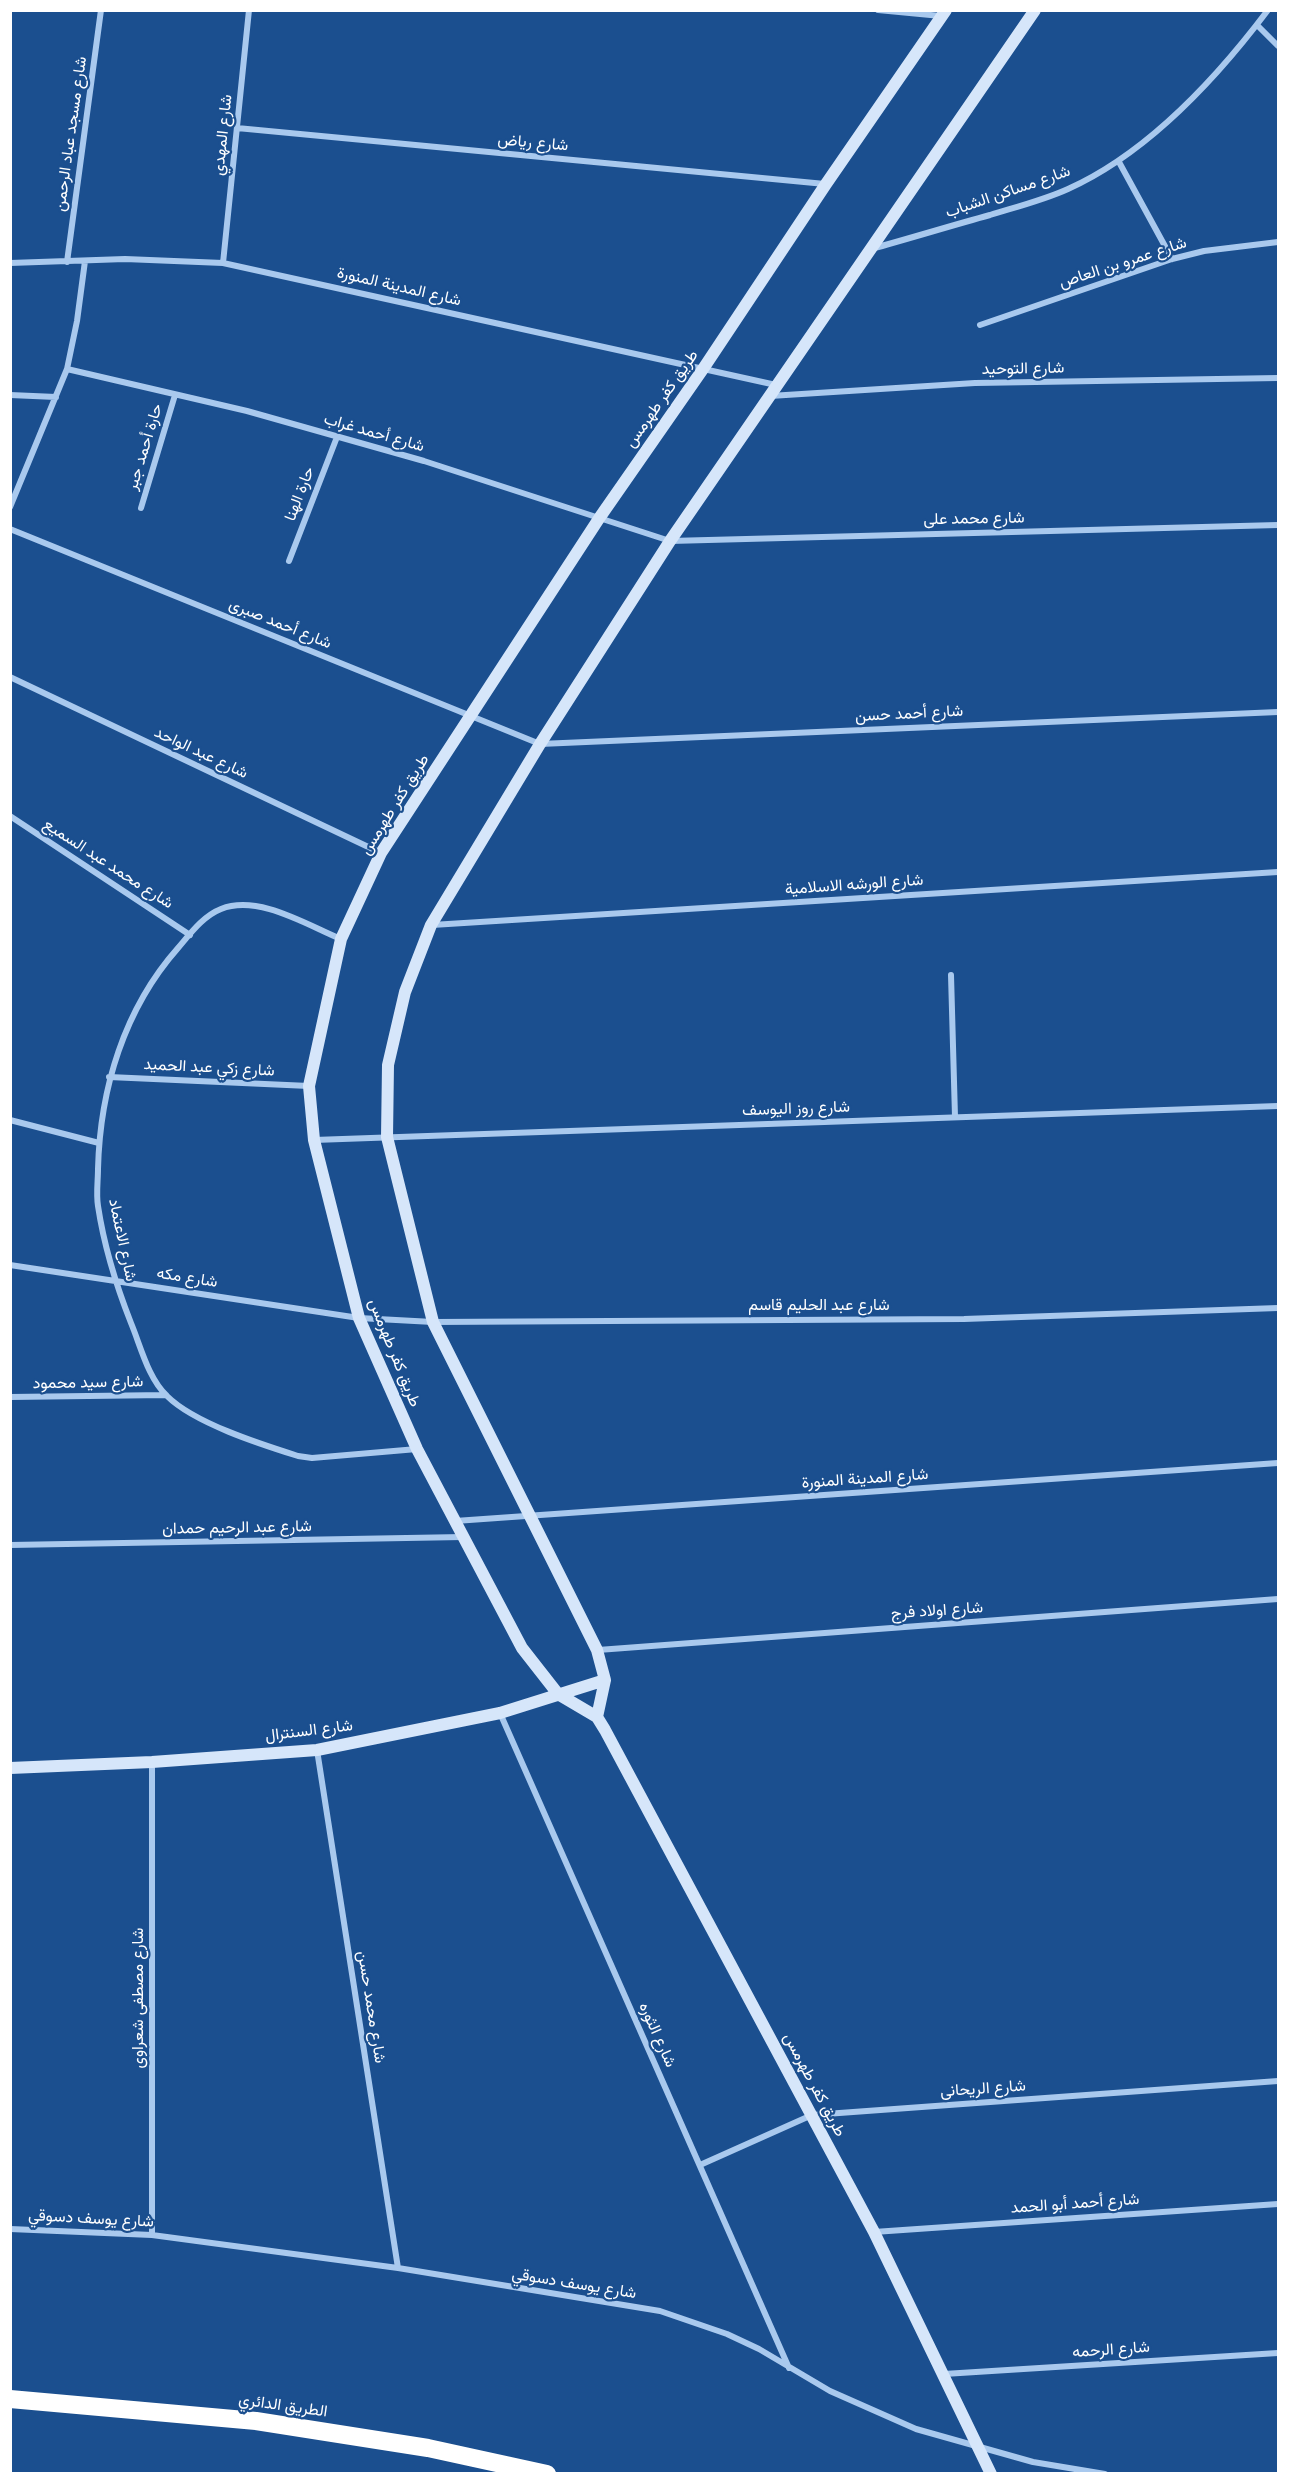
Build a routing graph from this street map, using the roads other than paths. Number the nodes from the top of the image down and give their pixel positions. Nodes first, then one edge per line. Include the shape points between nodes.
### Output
1 (101, 10) edge
2 (249, 10) edge
3 (878, 10) edge
4 (1035, 10) edge
5 (1268, 10) edge
6 (944, 13) edge
7 (1257, 25) junction
8 (1278, 46) edge
9 (237, 128) junction
10 (1119, 162) junction
11 (826, 184) junction
12 (1278, 242) edge
13 (870, 250) junction
14 (1172, 259) junction
15 (85, 261) junction
16 (67, 262) junction
17 (10, 263) edge
18 (223, 263) junction
19 (980, 325) dead end
20 (67, 369) junction
21 (703, 369) junction
22 (1278, 378) edge
23 (776, 385) junction
24 (10, 395) edge
25 (175, 395) junction
26 (768, 396) junction
27 (56, 397) junction
28 (337, 437) junction
29 (10, 507) edge
30 (141, 508) dead end
31 (600, 517) junction
32 (1278, 525) edge
33 (10, 529) edge
34 (670, 541) junction
35 (289, 561) dead end
36 (10, 677) edge
37 (1278, 712) edge
38 (472, 717) junction
39 (540, 744) junction
40 (10, 816) edge
41 (381, 853) junction
42 (1278, 872) edge
43 (431, 925) junction
44 (190, 935) junction
45 (342, 939) junction
46 (951, 975) dead end
47 (109, 1077) junction
48 (309, 1086) junction
49 (1278, 1106) edge
50 (955, 1117) junction
51 (10, 1120) edge
52 (387, 1137) junction
53 (314, 1140) junction
54 (99, 1143) junction
55 (10, 1265) edge
56 (115, 1281) junction
57 (1278, 1308) edge
58 (359, 1318) junction
59 (433, 1322) junction
60 (166, 1395) junction
61 (10, 1397) edge
62 (417, 1449) junction
63 (1278, 1463) edge
64 (529, 1517) junction
65 (454, 1521) junction
66 (463, 1537) junction
67 (10, 1545) edge
68 (1278, 1599) edge
69 (597, 1650) junction
70 (605, 1680) junction
71 (558, 1694) junction
72 (500, 1713) junction
73 (597, 1717) junction
74 (317, 1750) junction
75 (152, 1762) junction
76 (10, 1768) edge
77 (1278, 2081) edge
78 (812, 2115) junction
79 (700, 2165) junction
80 (1278, 2204) edge
81 (10, 2229) edge
82 (874, 2232) junction
83 (152, 2235) junction
84 (398, 2268) junction
85 (1278, 2354) edge
86 (789, 2368) junction
87 (945, 2374) junction
88 (10, 2399) edge
89 (979, 2445) junction
90 (547, 2474) edge
91 (991, 2474) edge
92 (1105, 2474) edge

1 - 16 street, شارع مسجد عباد الرحمن
2 - 9 street, شارع المهدي
3 - 6 street
4 - 13 street
5 - 7 street, شارع مساكن الشباب
6 - 11 street, طريق كفر طهرمس
7 - 8 street
7 - 10 street, شارع مساكن الشباب via 1164,125
9 - 11 street, شارع رياض
9 - 18 street, شارع المهدي
10 - 13 street, شارع مساكن الشباب via 1068,189
10 - 14 street
11 - 21 street, طريق كفر طهرمس
12 - 14 street, شارع عمرو بن العاص via 1214,249
13 - 23 street
14 - 19 street, شارع عمرو بن العاص
15 - 16 street, شارع المدينة المنورة
15 - 18 street, شارع المدينة المنورة
15 - 20 street
16 - 17 street, شارع المدينة المنورة
18 - 21 street, شارع المدينة المنورة
20 - 25 street, شارع أحمد غراب
20 - 27 street
21 - 23 street, شارع المدينة المنورة
21 - 31 street, طريق كفر طهرمس
22 - 26 street, شارع التوحيد via 975,383
23 - 26 street
24 - 27 street
25 - 28 street, شارع أحمد غراب
25 - 30 street, حارة أحمد جبر
26 - 34 street
27 - 29 street
28 - 31 street, شارع أحمد غراب
28 - 35 street, حارة الهنا
31 - 34 street, شارع أحمد غراب
31 - 38 street, طريق كفر طهرمس
32 - 34 street, شارع محمد على
33 - 38 street, شارع أحمد صبرى
34 - 39 street
36 - 41 street, شارع عبد الواحد
37 - 39 street, شارع أحمد حسن
38 - 39 street, شارع أحمد صبرى
38 - 41 street, طريق كفر طهرمس
39 - 43 street
40 - 44 street, شارع محمد عبد السميع
41 - 45 street, طريق كفر طهرمس
42 - 43 street, شارع الورشه الاسلامية
43 - 52 street via 405,992 388,1065
44 - 45 street, شارع الاعتماد via 202,921 221,909 243,904 266,907
44 - 47 street, شارع الاعتماد via 164,964 133,1014
45 - 48 street, طريق كفر طهرمس
46 - 50 street
47 - 48 street, شارع زكي عبد الحميد
47 - 54 street, شارع الاعتماد
48 - 53 street, طريق كفر طهرمس
49 - 50 street, شارع روز اليوسف
50 - 52 street, شارع روز اليوسف
51 - 54 street
52 - 53 street, شارع روز اليوسف
52 - 59 street
53 - 58 street, طريق كفر طهرمس
54 - 56 street, شارع الاعتماد via 98,1203
55 - 56 street, شارع مكه
56 - 58 street, شارع مكه
56 - 60 street, شارع الاعتماد via 150,1370
57 - 59 street, شارع عبد الحليم قاسم via 964,1319
58 - 59 street, شارع عبد الحليم قاسم
58 - 62 street, طريق كفر طهرمس
59 - 64 street
60 - 61 street, شارع سيد محمود
60 - 62 street, شارع الاعتماد via 192,1416 297,1456
62 - 65 street, طريق كفر طهرمس
63 - 64 street, شارع المدينة المنورة
64 - 65 street, شارع المدينة المنورة
64 - 69 street
65 - 66 street, طريق كفر طهرمس
66 - 67 street, شارع عبد الرحيم حمدان
66 - 71 street, طريق كفر طهرمس via 522,1648
68 - 69 street, شارع اولاد فرج
69 - 70 street
70 - 71 street, شارع السنترال
70 - 73 street
71 - 72 street, شارع السنترال
71 - 73 street, طريق كفر طهرمس
72 - 74 street, شارع السنترال
72 - 79 street, شارع الثوره
73 - 78 street, طريق كفر طهرمس
74 - 75 street, شارع السنترال
74 - 84 street, شارع محمد حسن
75 - 76 street, شارع السنترال
75 - 83 street, شارع مصطفى شعراوى
77 - 78 street, شارع الريحانى
78 - 79 street, شارع الريحانى
78 - 82 street, طريق كفر طهرمس
79 - 86 street, شارع الثوره
80 - 82 street, شارع أحمد أبو الحمد
81 - 83 street, شارع يوسف دسوقي
82 - 87 street, طريق كفر طهرمس
83 - 84 street, شارع يوسف دسوقي
84 - 86 street, شارع يوسف دسوقي via 660,2311 727,2334
85 - 87 street, شارع الرحمه
86 - 89 street, شارع يوسف دسوقي via 872,2412 916,2429
87 - 89 street, طريق كفر طهرمس
88 - 90 highway, الطريق الدائري via 256,2421 428,2448
89 - 91 street, طريق كفر طهرمس
89 - 92 street, شارع يوسف دسوقي via 1033,2462

